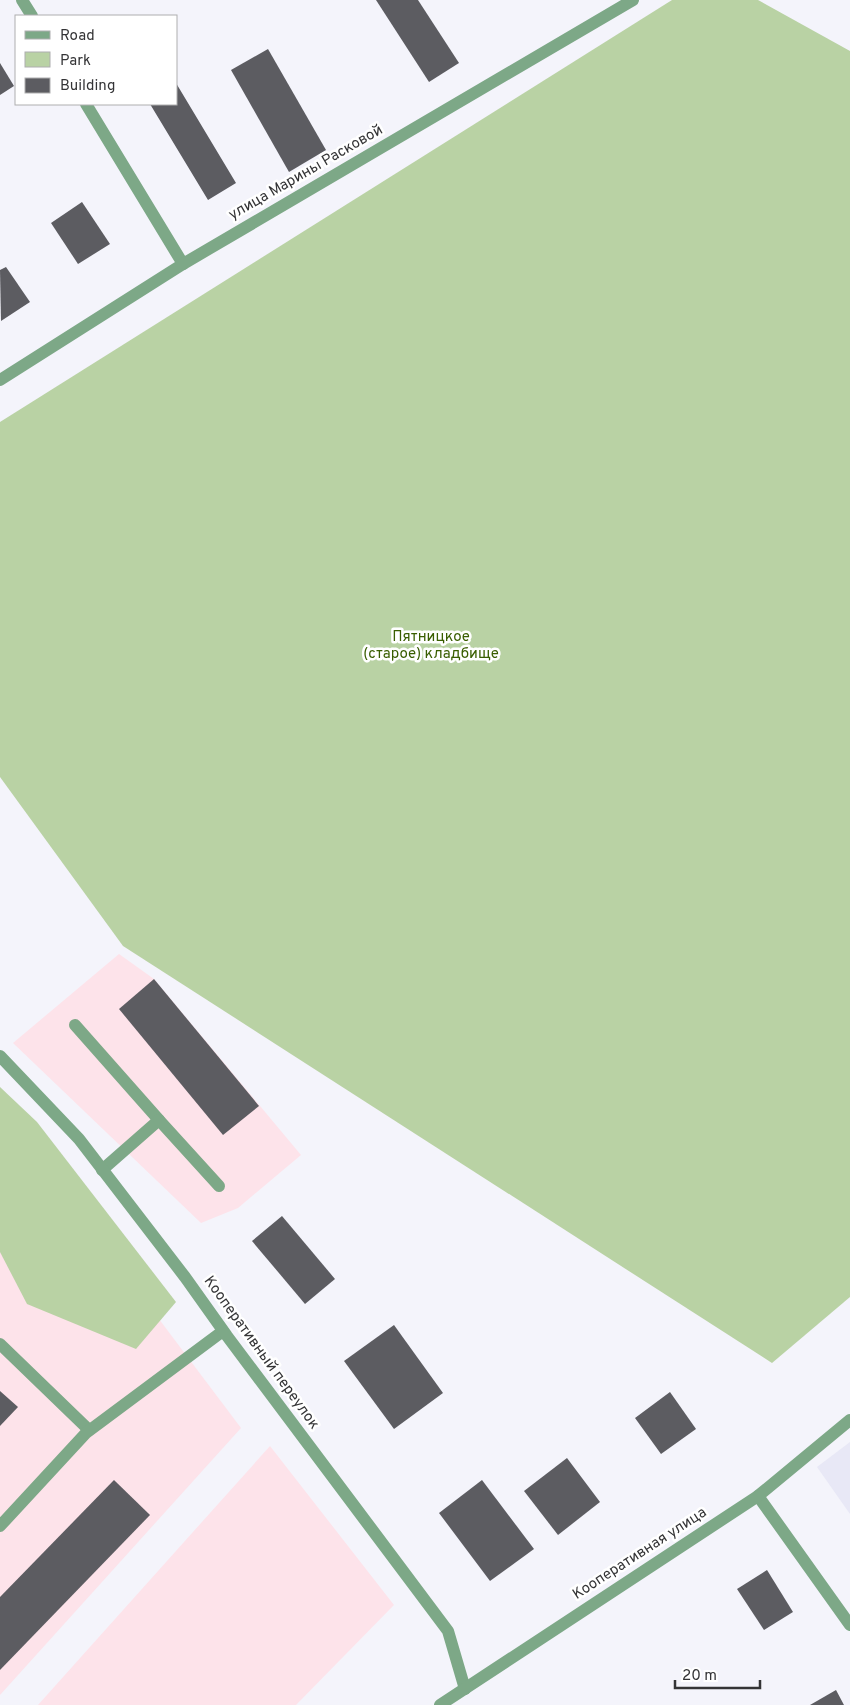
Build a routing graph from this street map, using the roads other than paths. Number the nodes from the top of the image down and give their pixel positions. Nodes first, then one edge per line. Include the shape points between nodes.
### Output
1 (22, 0) edge
2 (633, 0) edge
3 (31, 15) edge
4 (87, 105) edge
5 (183, 264) junction
6 (0, 380) edge
7 (75, 1026) dead end
8 (0, 1056) edge
9 (159, 1120) junction
10 (102, 1170) junction
11 (219, 1186) dead end
12 (223, 1331) junction
13 (0, 1344) edge
14 (850, 1420) edge
15 (89, 1430) junction
16 (758, 1496) junction
17 (0, 1526) edge
18 (850, 1625) edge
19 (465, 1689) junction
20 (455, 1701) edge
21 (440, 1705) edge

1 - 3 street
2 - 5 street, улица Марины Расковой
4 - 5 street
5 - 6 street, улица Марины Расковой
7 - 9 street
8 - 10 street, Кооперативный переулок via 79,1139
9 - 10 street
9 - 11 street
10 - 12 street, Кооперативный переулок
12 - 15 street
12 - 19 street, Кооперативный переулок via 448,1631
13 - 15 street
14 - 16 street, Кооперативная улица
15 - 17 street
16 - 18 street
16 - 19 street, Кооперативная улица
19 - 20 street, Кооперативная улица
20 - 21 street, Кооперативная улица

